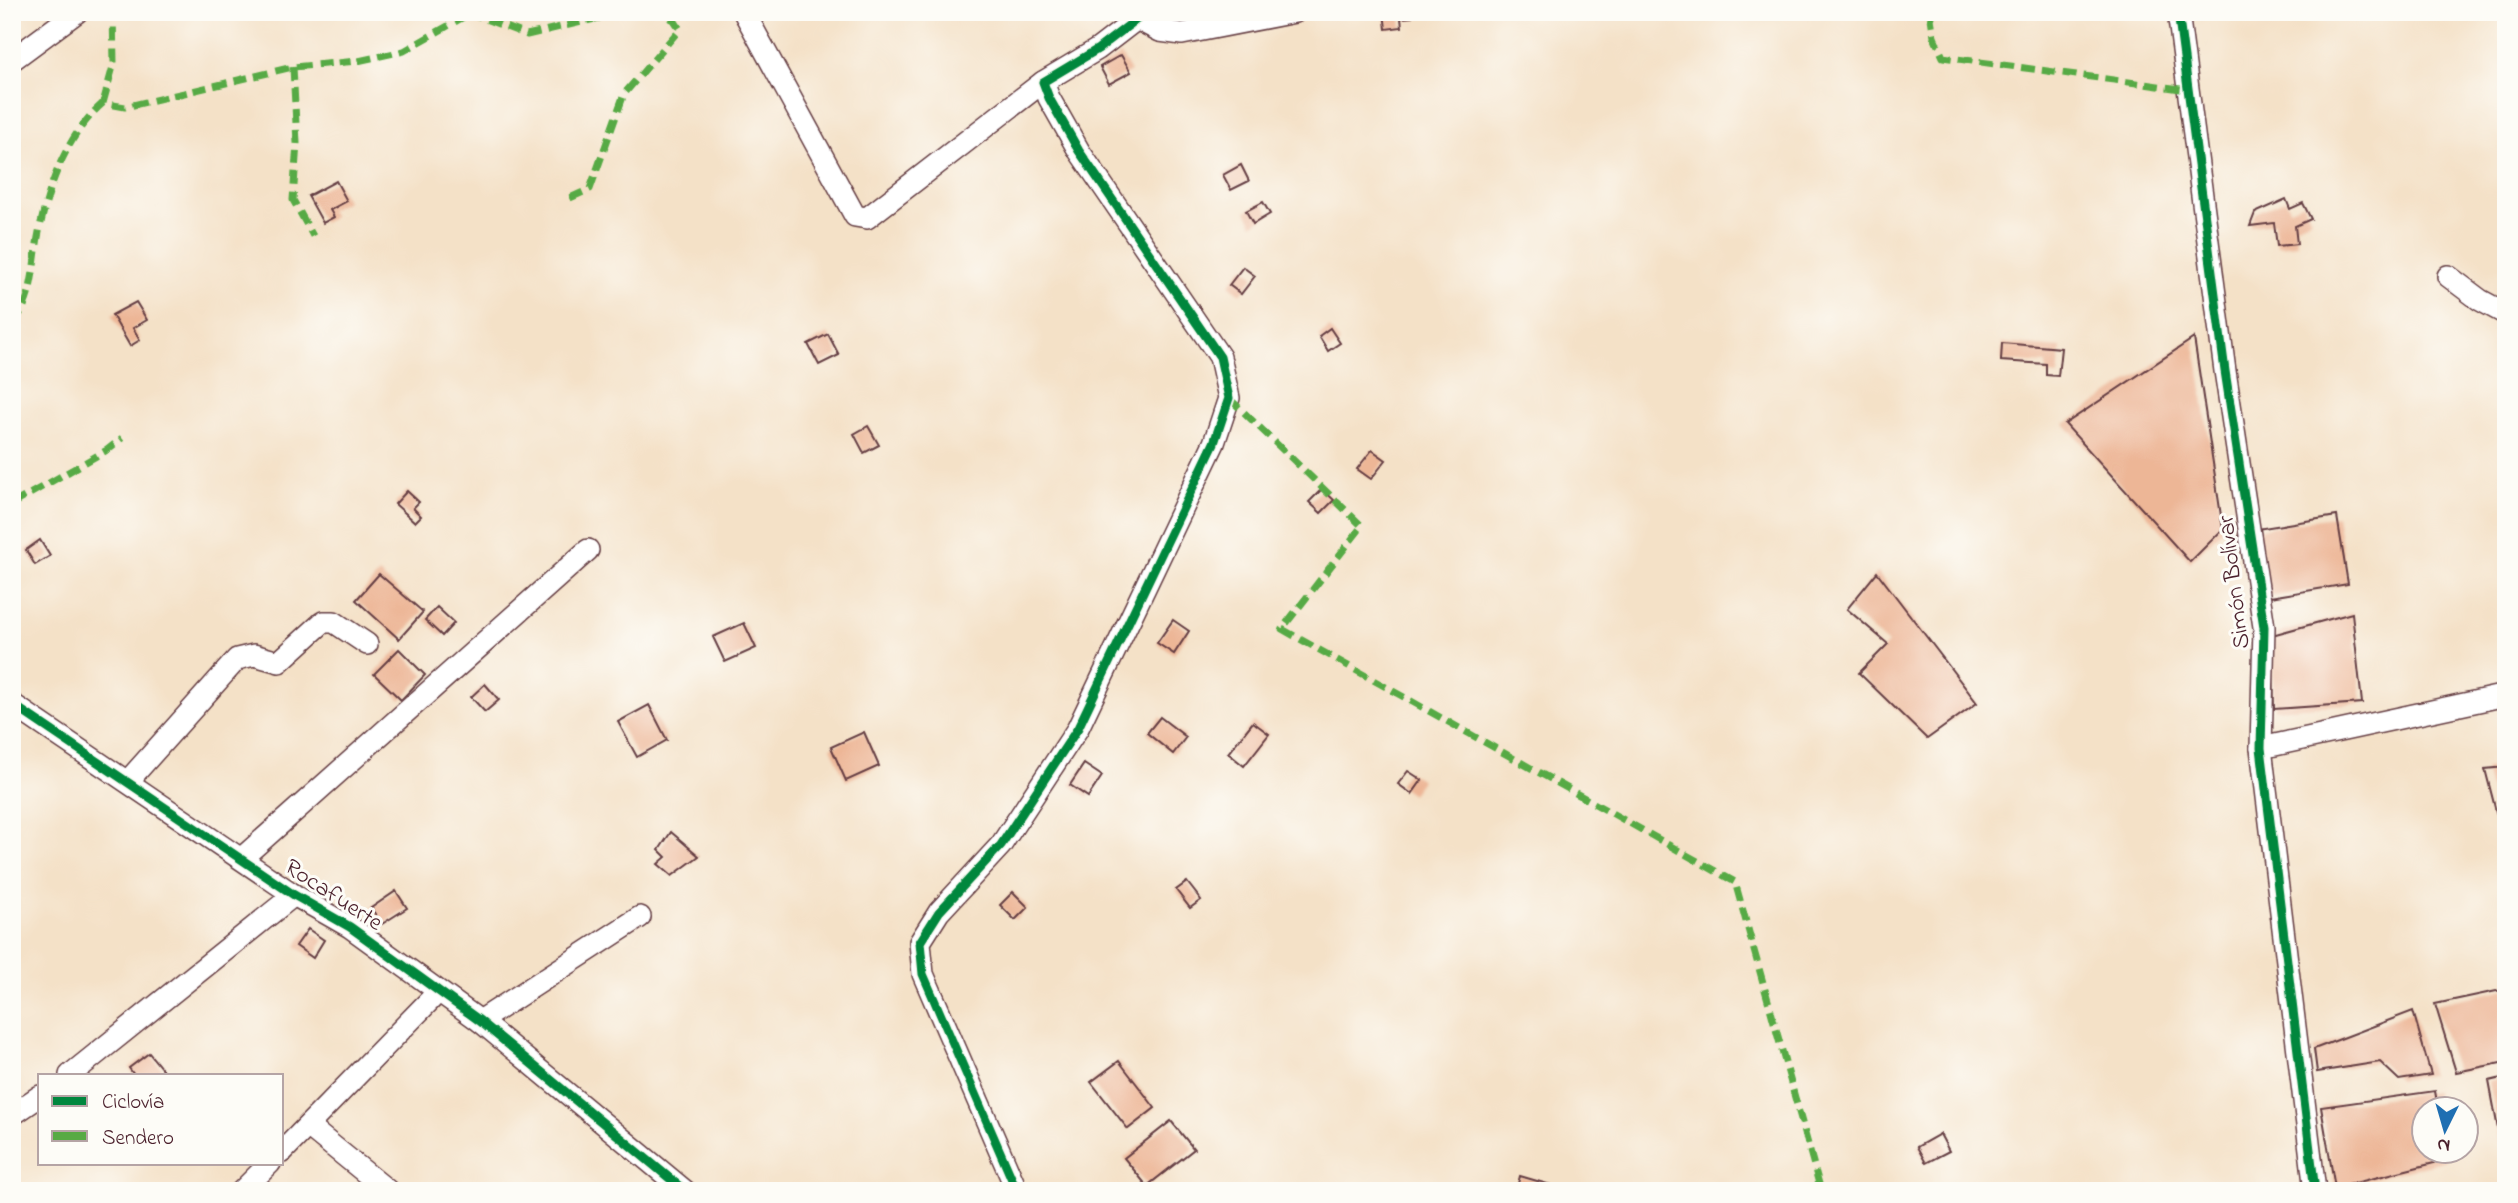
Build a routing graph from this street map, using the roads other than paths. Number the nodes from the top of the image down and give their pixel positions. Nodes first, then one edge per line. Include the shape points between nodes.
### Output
1 (77, 12) edge
2 (1295, 12) edge
3 (2178, 12) edge
4 (745, 15) dead end
5 (1139, 16) edge
6 (12, 60) edge
7 (1043, 82) junction
8 (2448, 276) dead end
9 (2506, 313) edge
10 (588, 550) dead end
11 (367, 644) dead end
12 (2506, 695) edge
13 (12, 704) edge
14 (2261, 748) junction
15 (128, 781) junction
16 (242, 858) junction
17 (295, 895) junction
18 (640, 917) dead end
19 (439, 992) junction
20 (480, 1021) junction
21 (71, 1074) edge
22 (38, 1097) edge
23 (12, 1115) edge
24 (308, 1126) junction
25 (284, 1150) edge
26 (269, 1164) edge
27 (242, 1191) edge
28 (388, 1191) edge
29 (685, 1191) edge
30 (1017, 1191) edge
31 (2315, 1191) edge

1 - 6 street
2 - 5 street via 1182,34 1160,31
3 - 14 street, Simón Bolívar via 2264,627
4 - 7 street via 855,216 867,218
5 - 7 street via 1098,49
7 - 30 street via 1079,151 1220,357 1229,398 1214,443 1078,728 1001,845 939,912 920,942 923,974
8 - 9 street
10 - 16 street
11 - 15 street via 334,622 323,622 279,662 254,656 237,659
12 - 14 street
13 - 15 street, Rocafuerte
14 - 31 street, Simón Bolívar
15 - 16 street, Rocafuerte
16 - 17 street, Rocafuerte
17 - 19 street, Rocafuerte via 350,927
17 - 21 street
18 - 20 street
19 - 20 street, Rocafuerte
19 - 24 street
20 - 29 street, Rocafuerte
22 - 23 street
24 - 25 street
24 - 28 street
26 - 27 street

